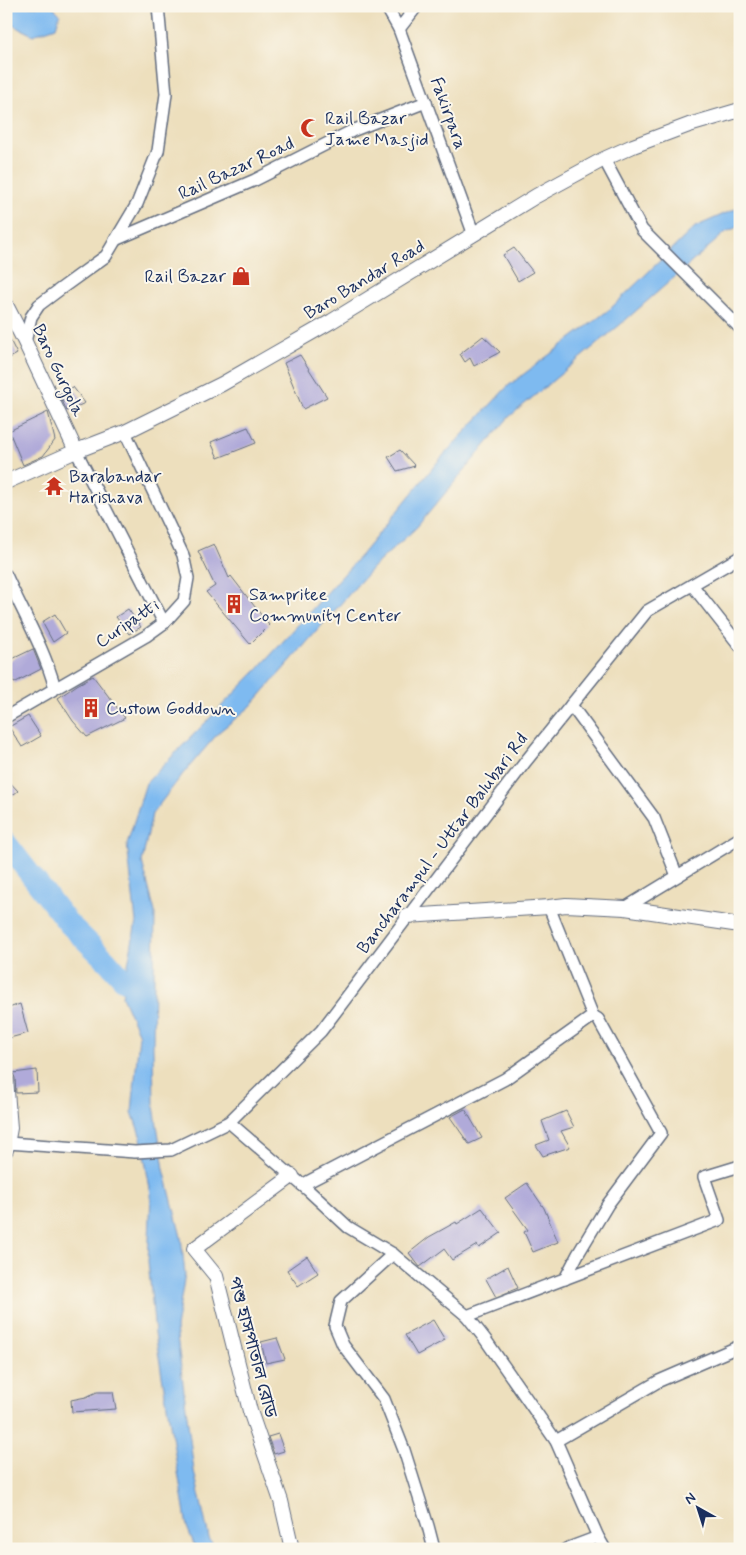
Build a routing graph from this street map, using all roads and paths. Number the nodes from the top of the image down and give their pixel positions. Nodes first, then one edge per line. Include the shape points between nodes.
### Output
1 (158, 6) edge
2 (386, 6) edge
3 (417, 6) edge
4 (400, 29) junction
5 (426, 102) junction
6 (740, 110) edge
7 (604, 159) junction
8 (474, 235) junction
9 (115, 240) junction
10 (6, 305) edge
11 (740, 328) edge
12 (25, 342) junction
13 (125, 432) junction
14 (76, 452) junction
15 (6, 482) edge
16 (740, 557) edge
17 (6, 575) edge
18 (692, 585) junction
19 (164, 623) junction
20 (740, 646) edge
21 (55, 688) junction
22 (572, 705) junction
23 (6, 717) edge
24 (740, 838) edge
25 (678, 876) junction
26 (549, 908) junction
27 (624, 908) junction
28 (408, 916) junction
29 (740, 924) edge
30 (593, 1016) junction
31 (6, 1079) edge
32 (229, 1122) junction
33 (7, 1147) edge
34 (740, 1166) edge
35 (297, 1180) junction
36 (393, 1254) junction
37 (565, 1279) junction
38 (467, 1316) junction
39 (740, 1346) edge
40 (556, 1441) junction
41 (598, 1537) junction
42 (292, 1549) edge
43 (434, 1549) edge
44 (566, 1549) edge
45 (605, 1549) edge

1 - 9 street via 166,94 158,151 137,204
2 - 4 street, Fakirpara
3 - 4 street
4 - 5 street, Fakirpara
5 - 8 street, Fakirpara
5 - 9 street, Rail Bazar Road via 352,131 255,180
6 - 7 street, Baro Bandar Road via 689,125
7 - 8 street, Baro Bandar Road
7 - 11 street via 642,230
8 - 13 street, Baro Bandar Road via 222,384
9 - 12 street via 106,256 39,305 30,317
10 - 12 street, Baro Gurgola
12 - 14 street, Baro Gurgola
13 - 14 street, Baro Bandar Road
13 - 19 street, Curipatti via 182,555 188,578 184,601
14 - 15 street, Baro Bandar Road
14 - 19 street
16 - 18 street, Bancharampul - Uttar Balubari Rd
17 - 21 street via 41,646
18 - 20 street
18 - 22 street, Bancharampul - Uttar Balubari Rd via 647,612
19 - 21 street, Curipatti
21 - 23 street, Curipatti
22 - 25 street via 654,818
22 - 28 street, Bancharampul - Uttar Balubari Rd via 526,760
24 - 25 street
25 - 27 street
26 - 27 street via 566,904
26 - 28 street
26 - 30 street
27 - 29 street
28 - 32 street, Bancharampul - Uttar Balubari Rd via 321,1031
30 - 35 street via 505,1079
30 - 37 street via 598,1019 660,1133 608,1204
31 - 33 street via 10,1128
32 - 33 street, Bancharampul - Uttar Balubari Rd via 171,1150 135,1152
32 - 35 street
34 - 37 street via 704,1177 719,1220
35 - 36 street via 348,1226
35 - 42 street, পশু হাসপাতাল রোড via 194,1249 216,1276 250,1411 281,1501
36 - 38 street
36 - 43 street via 341,1301 335,1326 343,1345 384,1399 407,1460
37 - 38 street
38 - 40 street
39 - 40 street via 659,1381
40 - 41 street
41 - 44 street
41 - 45 street

